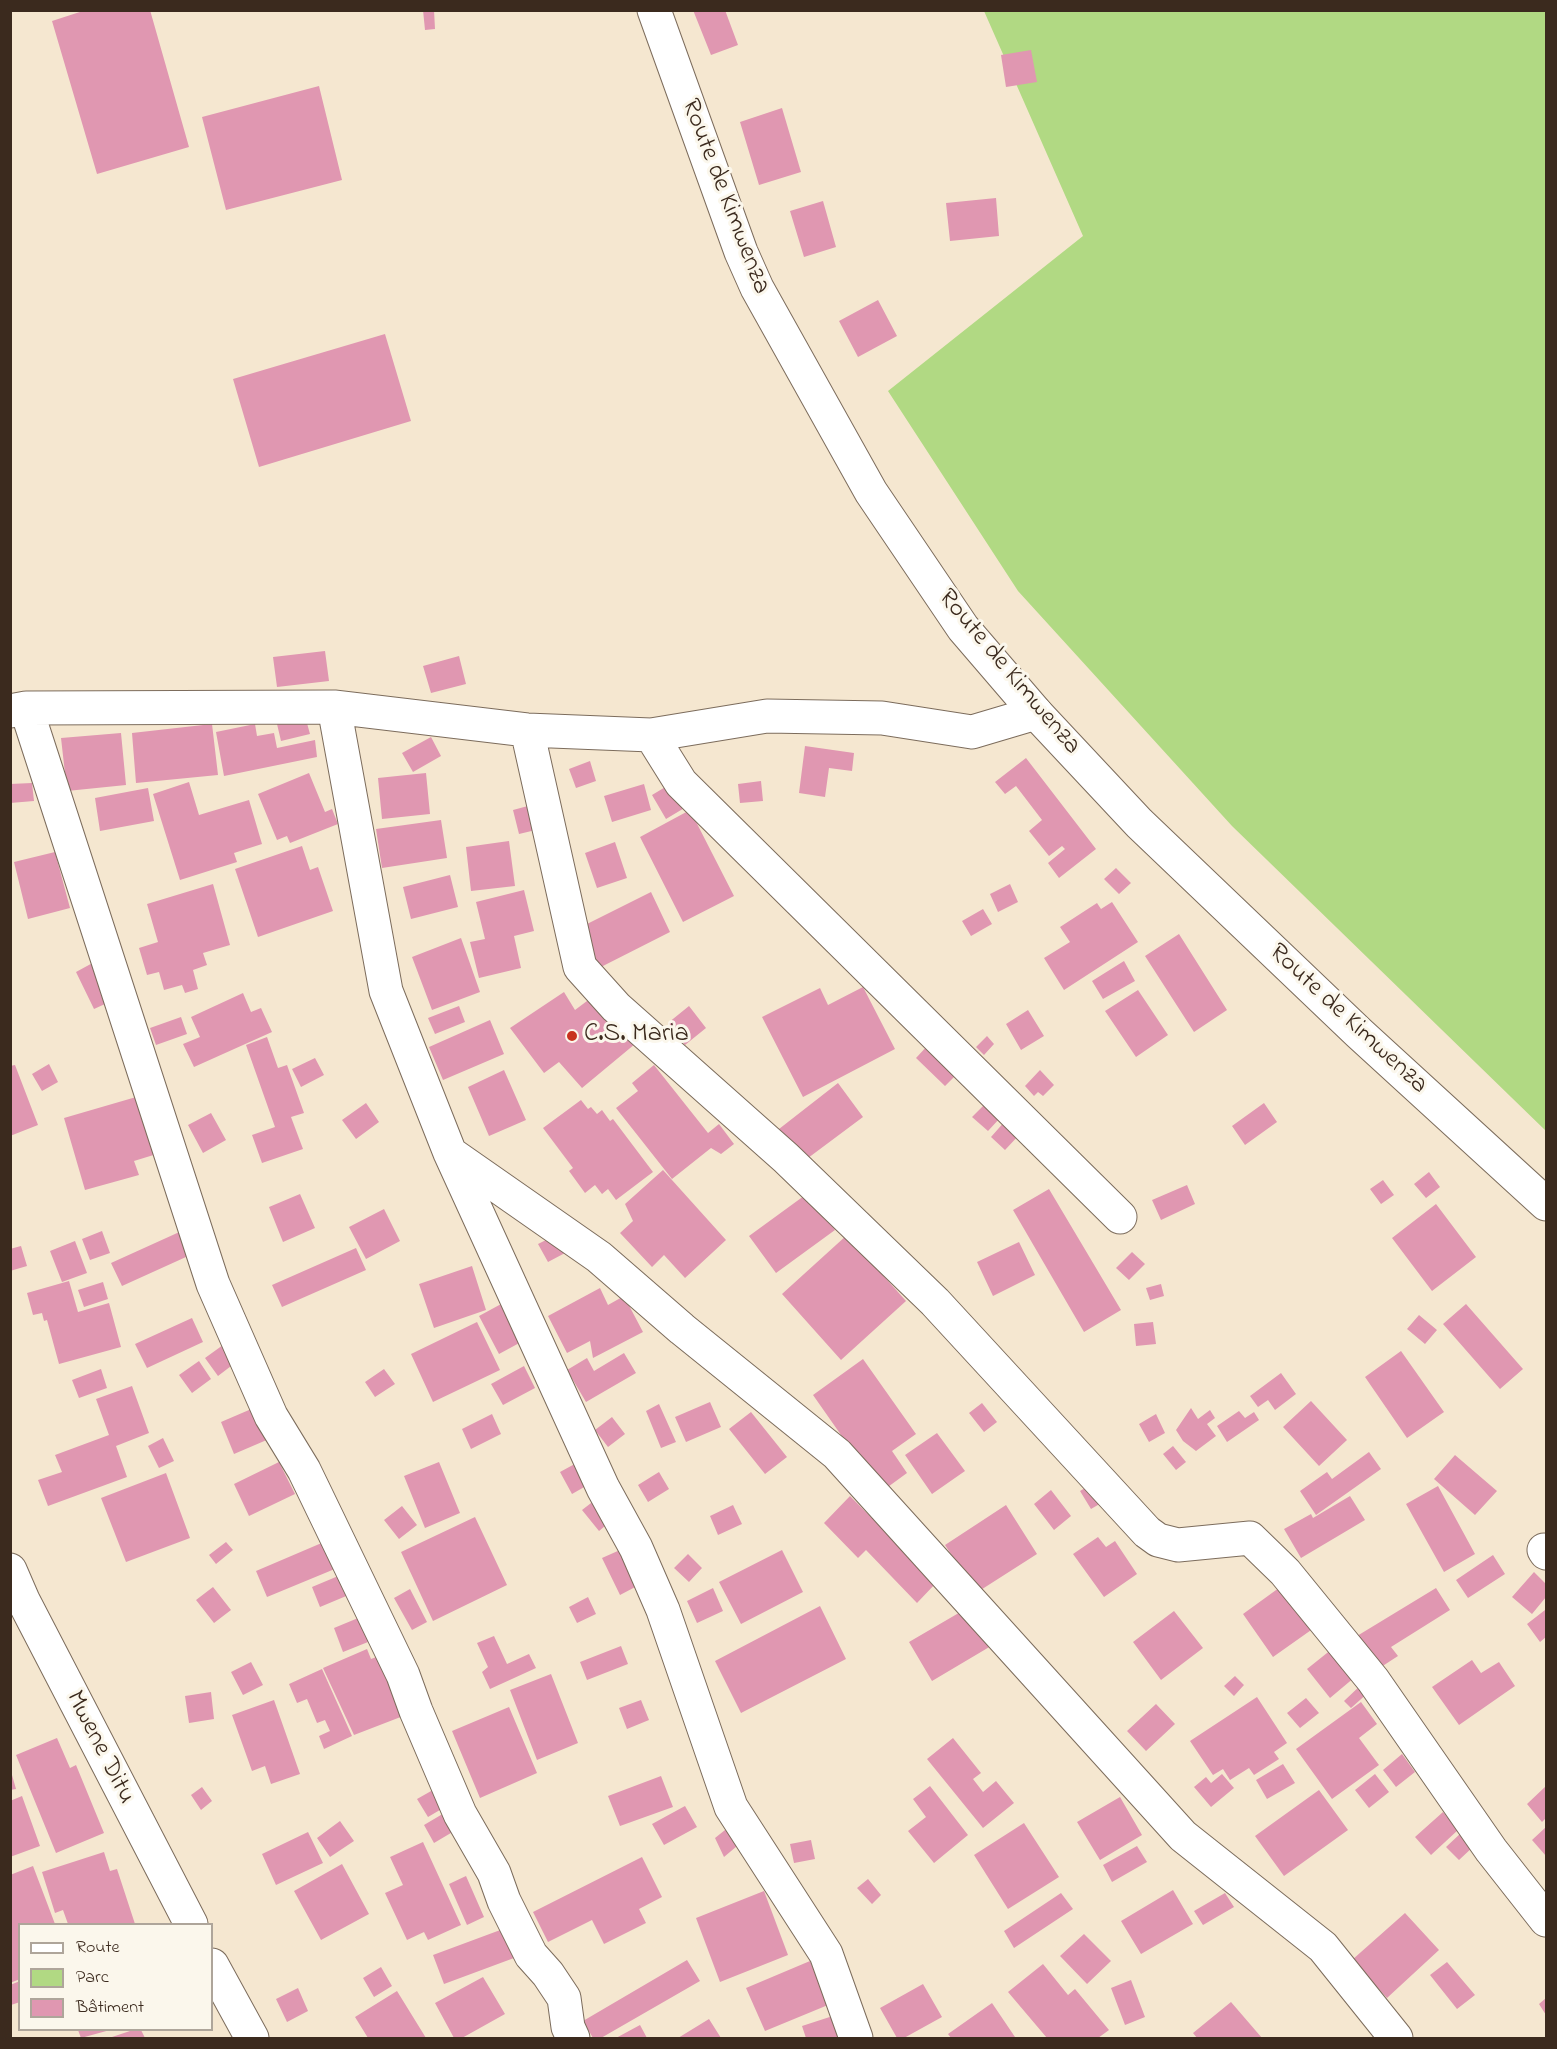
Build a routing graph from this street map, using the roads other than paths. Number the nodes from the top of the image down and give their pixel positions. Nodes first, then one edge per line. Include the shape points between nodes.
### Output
1 (654, 10) edge
2 (334, 707) junction
3 (18, 709) edge
4 (1036, 713) junction
5 (527, 730) junction
6 (651, 735) junction
7 (450, 1153) junction
8 (1546, 1204) edge
9 (1120, 1217) dead end
10 (10, 1570) edge
11 (1546, 1920) edge
12 (190, 1923) edge
13 (213, 1967) edge
14 (252, 2038) edge
15 (573, 2038) edge
16 (856, 2038) edge
17 (1396, 2038) edge

1 - 4 street, Route de Kimwenza via 757,288 871,492 963,628
2 - 3 street
2 - 5 street
2 - 7 street via 386,991
3 - 15 street via 213,1284 271,1416 304,1470 402,1675 460,1814 494,1873 531,1955 564,1998
4 - 6 street via 972,732 882,718 767,716
4 - 8 street, Route de Kimwenza via 1139,823
5 - 6 street
5 - 11 street via 580,967 616,1007 786,1158 935,1302 1147,1532 1158,1540 1178,1545 1250,1538 1286,1572 1373,1680 1491,1850
6 - 9 street via 681,783
7 - 16 street via 603,1488 636,1548 663,1611 731,1807 826,1954
7 - 17 street via 599,1257 837,1454 1183,1836 1323,1947
10 - 12 street, Mwene Ditu
13 - 14 street

